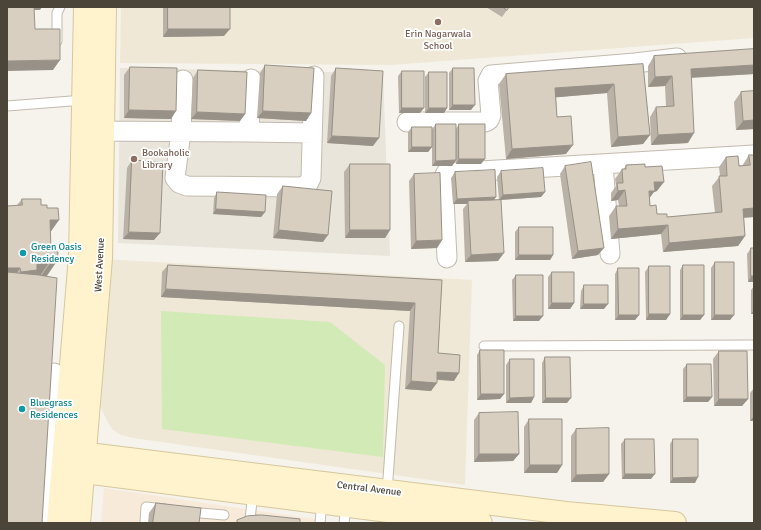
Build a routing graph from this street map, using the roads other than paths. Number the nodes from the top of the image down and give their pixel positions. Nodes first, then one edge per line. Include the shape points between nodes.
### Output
1 (60, 7) edge
2 (85, 7) edge
3 (105, 7) edge
4 (56, 52) edge
5 (694, 56) edge
6 (314, 76) edge
7 (251, 79) dead end
8 (183, 80) dead end
9 (84, 100) junction
10 (7, 106) edge
11 (407, 122) dead end
12 (93, 131) junction
13 (181, 132) junction
14 (249, 132) junction
15 (312, 134) junction
16 (754, 154) edge
17 (604, 164) junction
18 (610, 254) dead end
19 (446, 258) dead end
20 (399, 326) dead end
21 (754, 345) edge
22 (484, 346) dead end
23 (54, 373) edge
24 (74, 461) junction
25 (253, 493) junction
26 (386, 501) junction
27 (321, 513) edge
28 (345, 514) edge
29 (51, 515) edge
30 (224, 515) dead end
31 (566, 518) edge
32 (79, 523) edge
33 (145, 523) edge
34 (274, 523) edge
35 (481, 523) edge
36 (675, 523) edge

1 - 4 lane via 57,13
2 - 9 street, West Avenue
3 - 12 street, West Avenue
5 - 11 street via 490,75 489,120
6 - 15 street
7 - 14 street
8 - 13 street
9 - 10 lane
9 - 12 street, West Avenue
12 - 13 street
12 - 24 street, West Avenue via 80,256
13 - 14 street
13 - 15 street via 175,178 187,186 301,187 308,184 311,178
14 - 15 street
16 - 17 street
17 - 18 street
17 - 19 street via 446,173 443,179
20 - 26 lane
21 - 22 lane
23 - 29 street
24 - 25 street, Central Avenue
24 - 26 street, Central Avenue
24 - 29 street, West Avenue
24 - 32 street, West Avenue
25 - 27 street, Central Avenue
25 - 34 lane via 250,519
26 - 28 street, Central Avenue
26 - 31 street, Central Avenue
26 - 35 street, Central Avenue
27 - 28 street, Central Avenue
30 - 33 lane via 146,507
31 - 36 street, Central Avenue

